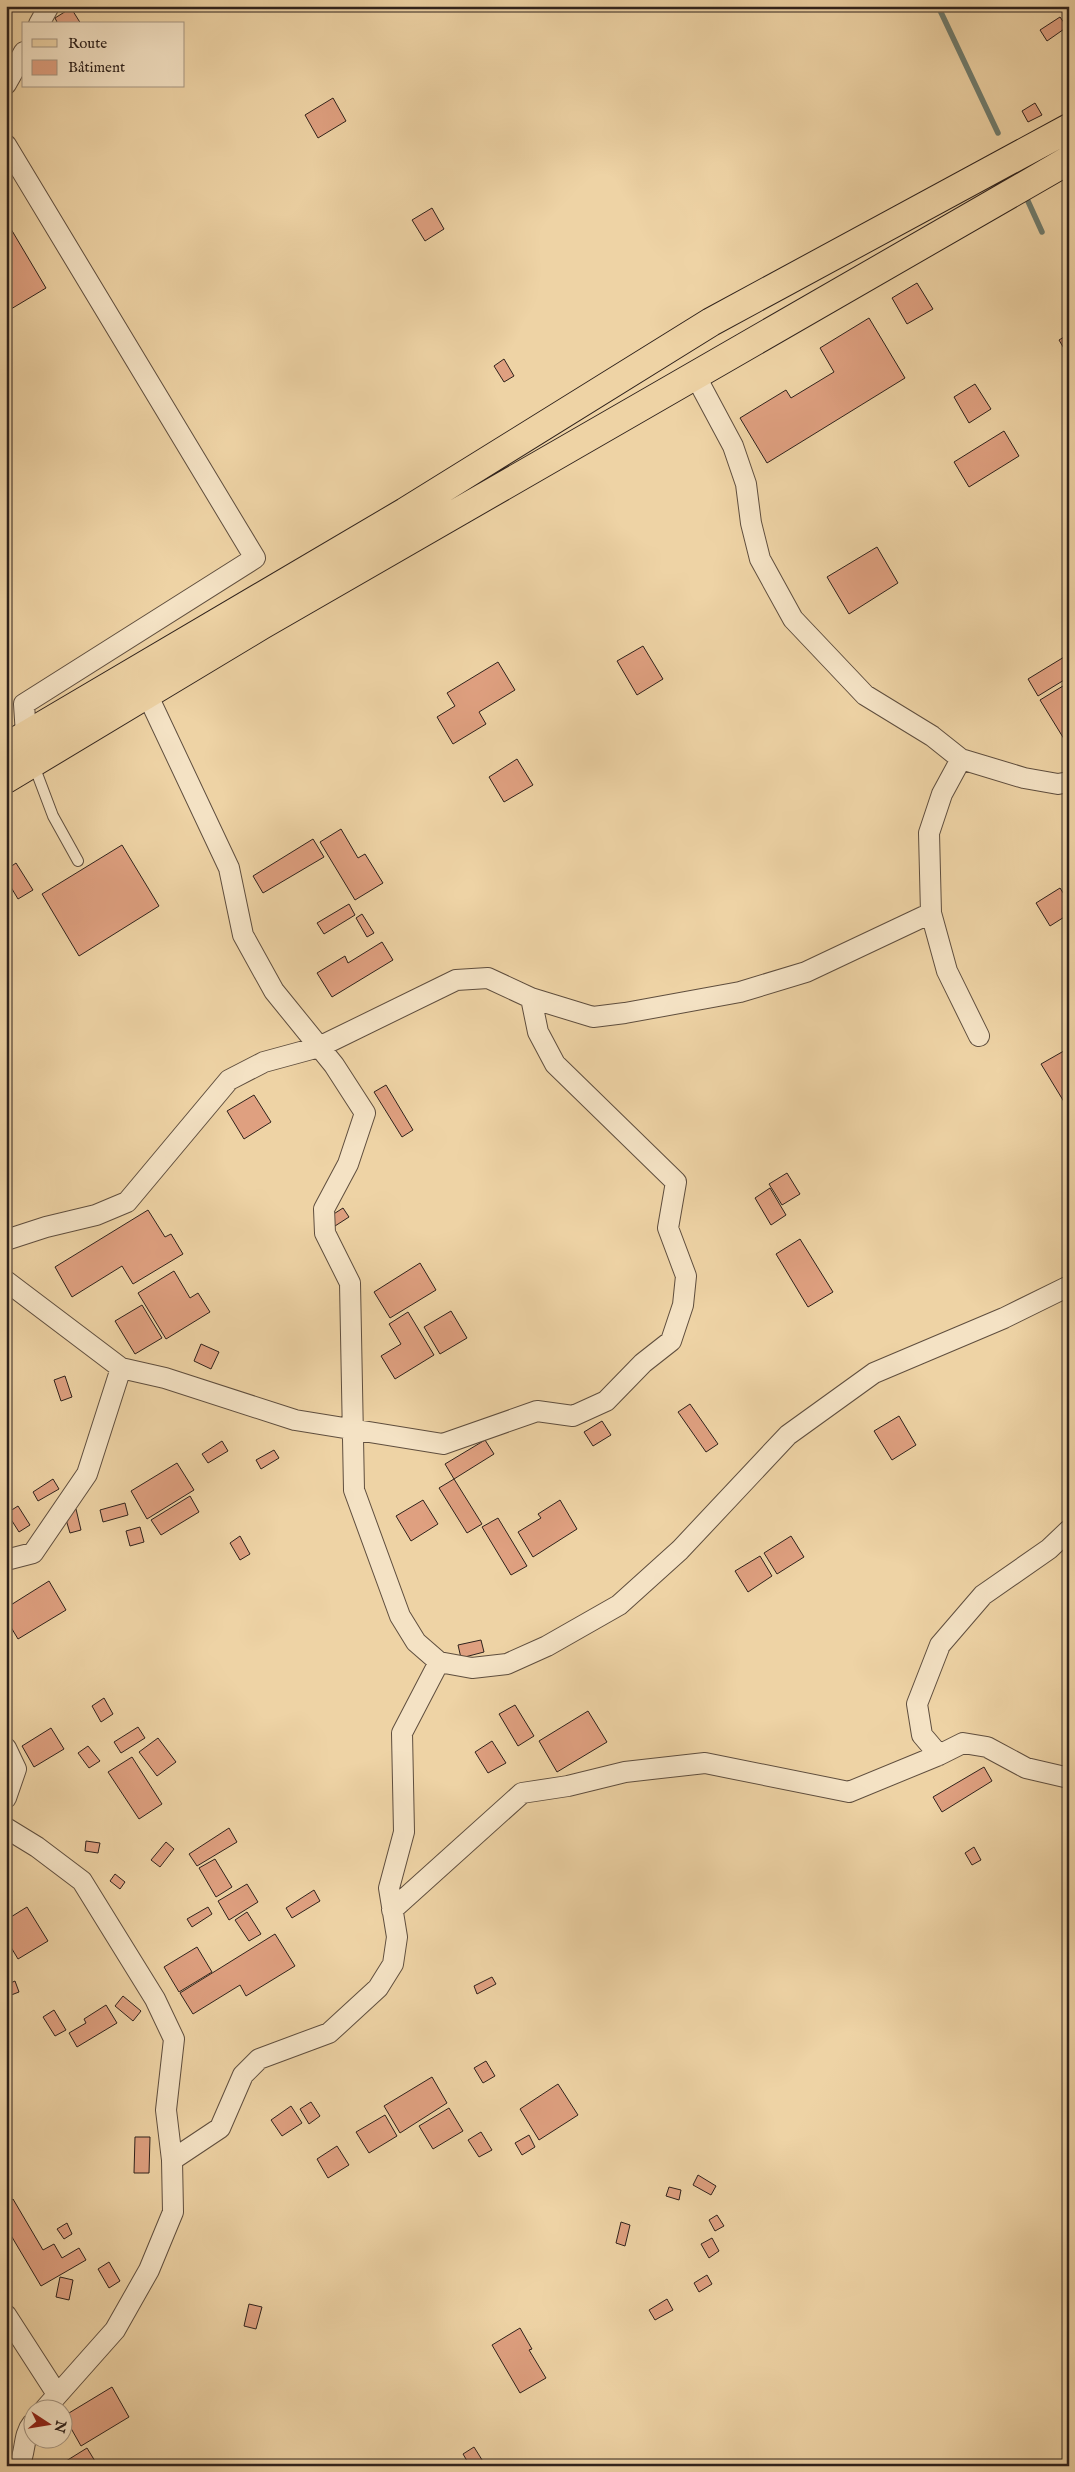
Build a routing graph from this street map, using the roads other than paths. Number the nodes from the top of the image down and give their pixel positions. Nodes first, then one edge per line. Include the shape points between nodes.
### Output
1 (49, 6) edge
2 (40, 22) edge
3 (22, 56) edge
4 (6, 84) edge
5 (1069, 128) edge
6 (6, 145) edge
7 (1069, 160) edge
8 (695, 375) junction
9 (148, 694) junction
10 (21, 749) edge
11 (962, 760) junction
12 (6, 779) edge
13 (1065, 788) edge
14 (78, 861) dead end
15 (931, 913) junction
16 (531, 998) junction
17 (979, 1036) dead end
18 (319, 1047) junction
19 (6, 1240) edge
20 (6, 1281) edge
21 (1069, 1286) edge
22 (121, 1368) junction
23 (354, 1431) junction
24 (1069, 1530) edge
25 (6, 1560) edge
26 (439, 1662) junction
27 (6, 1748) edge
28 (939, 1755) junction
29 (1069, 1778) edge
30 (6, 1798) edge
31 (6, 1828) edge
32 (392, 1910) junction
33 (172, 2160) junction
34 (6, 2315) edge
35 (57, 2394) junction
36 (52, 2400) edge
37 (24, 2450) edge
38 (19, 2466) edge

1 - 2 street
3 - 4 street
5 - 10 main road via 711,322
6 - 10 street via 255,558 24,704
7 - 8 main road
8 - 9 main road via 262,624
8 - 11 street via 733,446 746,484 760,559 793,619 865,695 932,736
9 - 10 main road
9 - 18 street via 229,868 243,935 274,991
10 - 12 main road
10 - 14 lane
11 - 13 street
11 - 15 street via 942,794 929,833
15 - 16 street via 806,972 740,992 593,1017
15 - 17 street via 947,971
16 - 18 street via 488,978 456,980
16 - 23 street via 538,1032 556,1064 676,1182 668,1228 686,1276 672,1341 643,1363 606,1401 573,1416 537,1411 443,1444
18 - 19 street via 264,1062 229,1080 127,1202 96,1215
18 - 23 street via 365,1113 348,1164 324,1210 325,1234 350,1283
20 - 22 street
21 - 26 street via 1004,1318 874,1372 788,1435 680,1550 619,1605 547,1646 507,1664 472,1668
22 - 23 street via 166,1378 295,1420
22 - 25 street via 87,1474 33,1553
23 - 26 street via 354,1490 400,1616 416,1642
24 - 28 street via 1049,1549 983,1596 940,1645 917,1704 922,1735
26 - 32 street via 402,1733 404,1832 389,1888
27 - 30 street via 16,1769
28 - 29 street via 962,1743 987,1747 1026,1768
28 - 32 street via 849,1792 706,1763 625,1772 522,1793
31 - 33 street via 82,1882 156,1998 174,2040 166,2110
32 - 33 street via 397,1937 393,1964 378,1988 329,2033 259,2059 243,2075 220,2128
33 - 35 street via 173,2212 149,2270 114,2330
34 - 35 street
35 - 36 street
37 - 38 street

